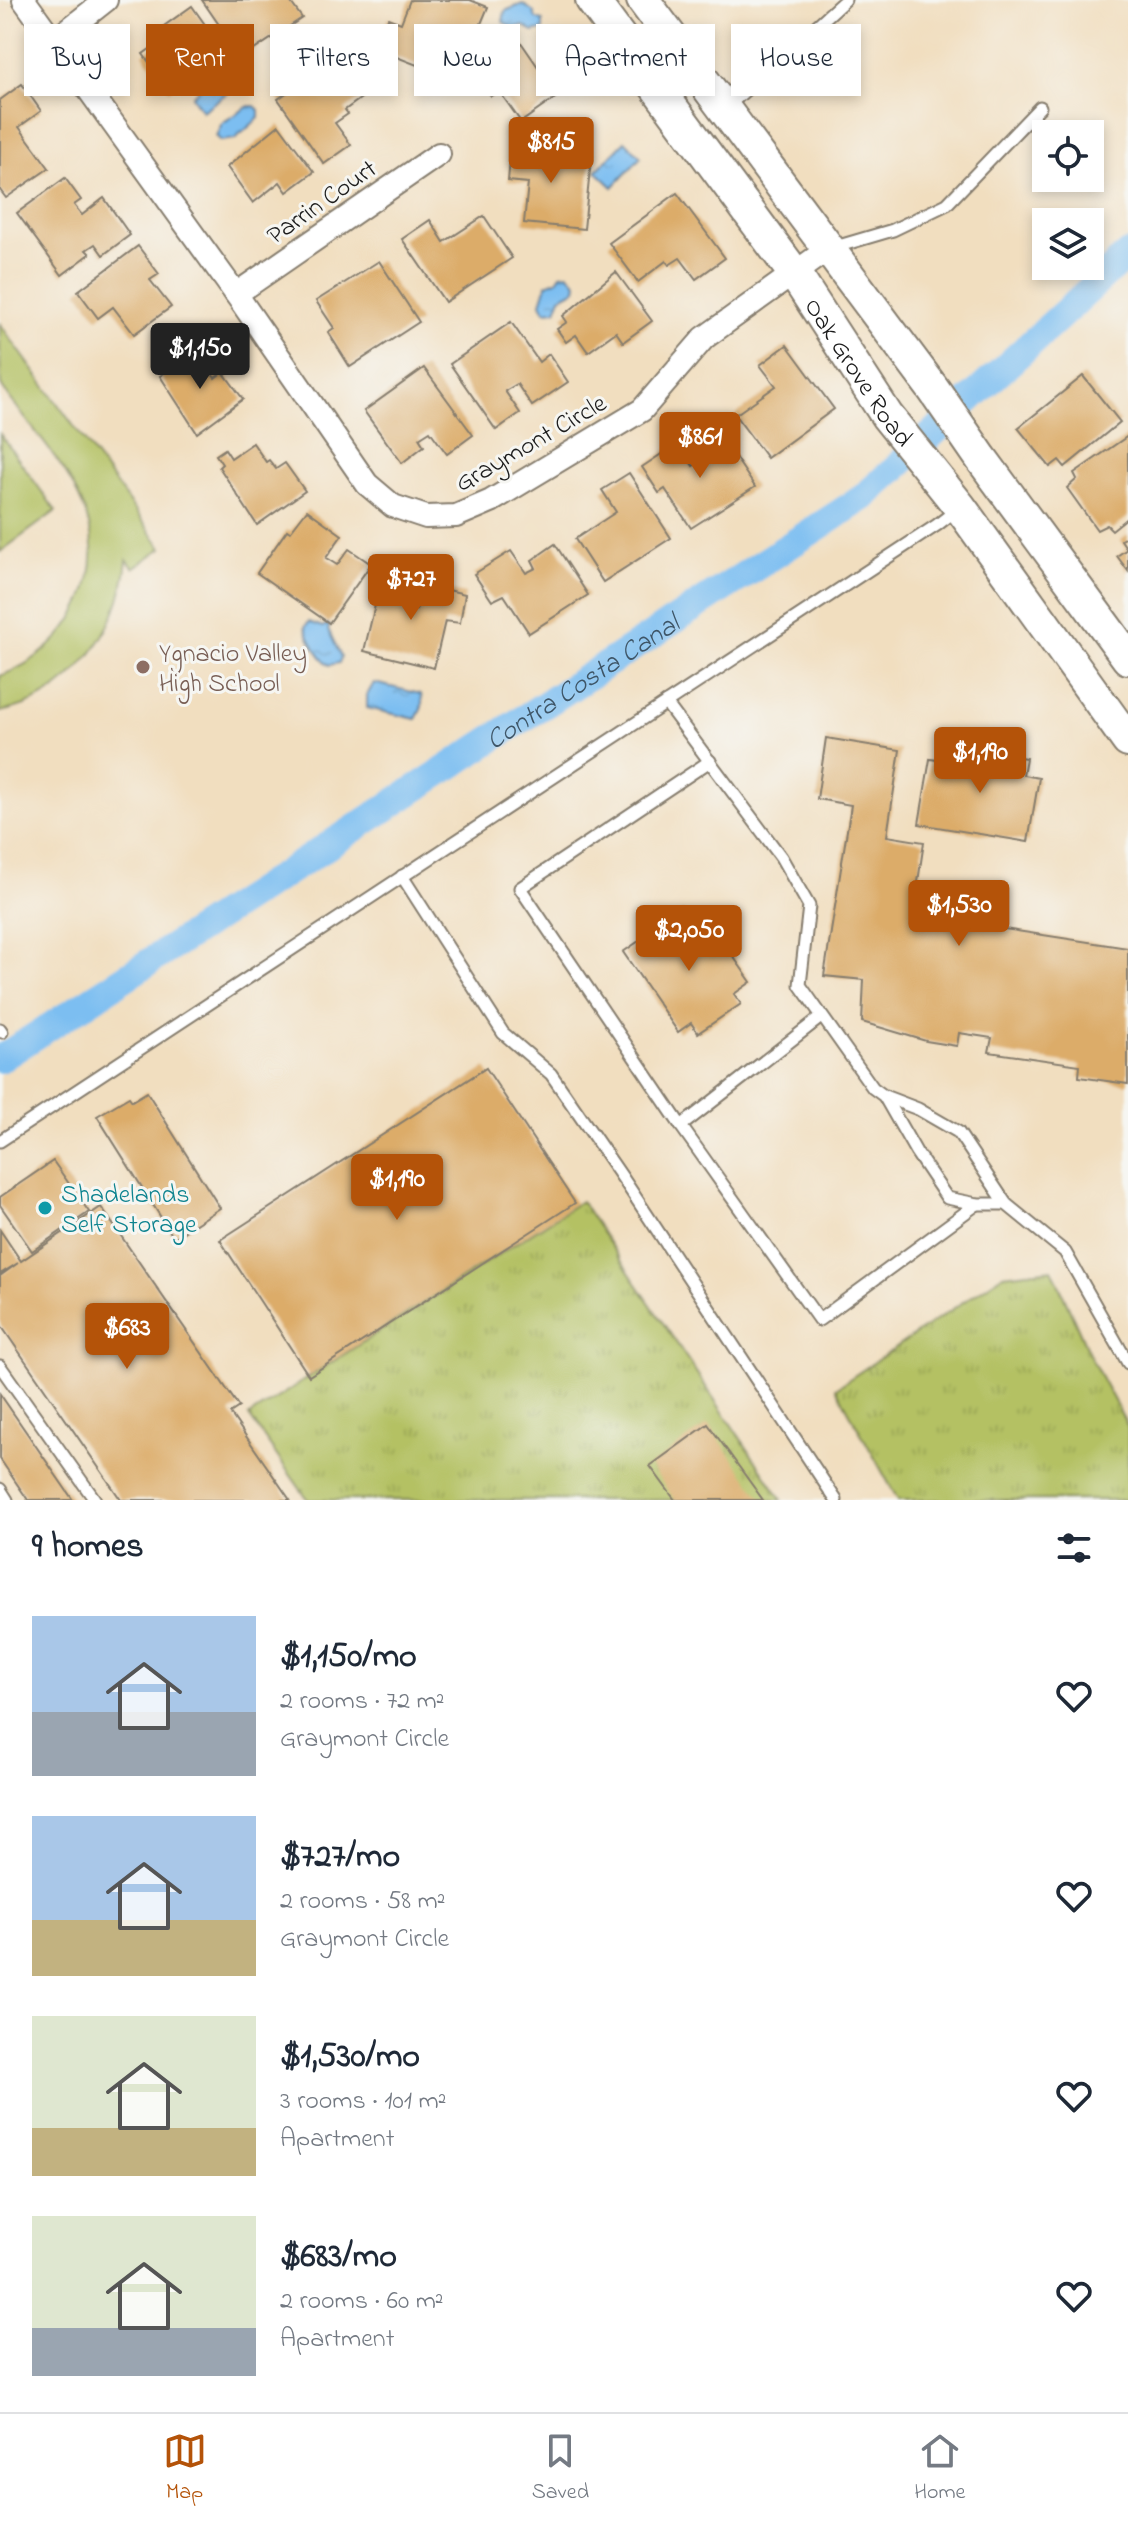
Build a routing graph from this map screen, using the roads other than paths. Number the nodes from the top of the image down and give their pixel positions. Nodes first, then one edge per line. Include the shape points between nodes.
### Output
1 (24, 0) edge
2 (106, 0) edge
3 (592, 0) edge
4 (643, 0) edge
5 (845, 0) edge
6 (42, 24) edge
7 (76, 24) edge
8 (94, 96) edge
9 (1040, 107) dead end
10 (724, 109) junction
11 (439, 154) dead end
12 (828, 249) junction
13 (794, 273) junction
14 (236, 294) junction
15 (960, 507) junction
16 (1089, 605) junction
17 (1128, 658) edge
18 (666, 703) junction
19 (1128, 741) edge
20 (710, 761) junction
21 (402, 876) junction
22 (821, 1017) junction
23 (884, 1096) junction
24 (681, 1126) junction
25 (0, 1141) edge
26 (977, 1204) junction
27 (1006, 1204) junction
28 (1128, 1363) edge
29 (0, 1366) edge
30 (0, 1489) edge
31 (7, 1500) edge
32 (95, 1500) edge
33 (836, 1500) edge

1 - 6 street, Graymont Circle
2 - 7 street
3 - 13 main road, Oak Grove Road
4 - 10 main road, Oak Grove Road
5 - 10 lane
8 - 14 street, Graymont Circle
9 - 12 lane via 947,204 893,230
10 - 12 main road, Oak Grove Road
11 - 14 street, Parrin Court
12 - 13 street, Graymont Circle
12 - 16 main road, Oak Grove Road
13 - 14 street, Graymont Circle via 704,338 642,410 491,501 456,516 426,517 393,506 367,484
13 - 15 main road, Oak Grove Road via 898,429
15 - 16 main road via 971,502 981,507 1049,597 1074,608
15 - 18 lane
15 - 19 main road, Oak Grove Road
16 - 17 main road, Oak Grove Road
18 - 20 lane
18 - 21 lane
20 - 22 lane via 781,857 809,906 800,985
20 - 24 lane via 520,888
21 - 25 lane
21 - 33 lane via 503,1033 551,1074
22 - 23 lane
22 - 24 lane
23 - 26 lane via 947,1198
23 - 27 lane via 958,1132
24 - 26 lane via 819,1320
26 - 27 lane
27 - 28 lane via 1065,1252
29 - 32 lane
30 - 31 lane

